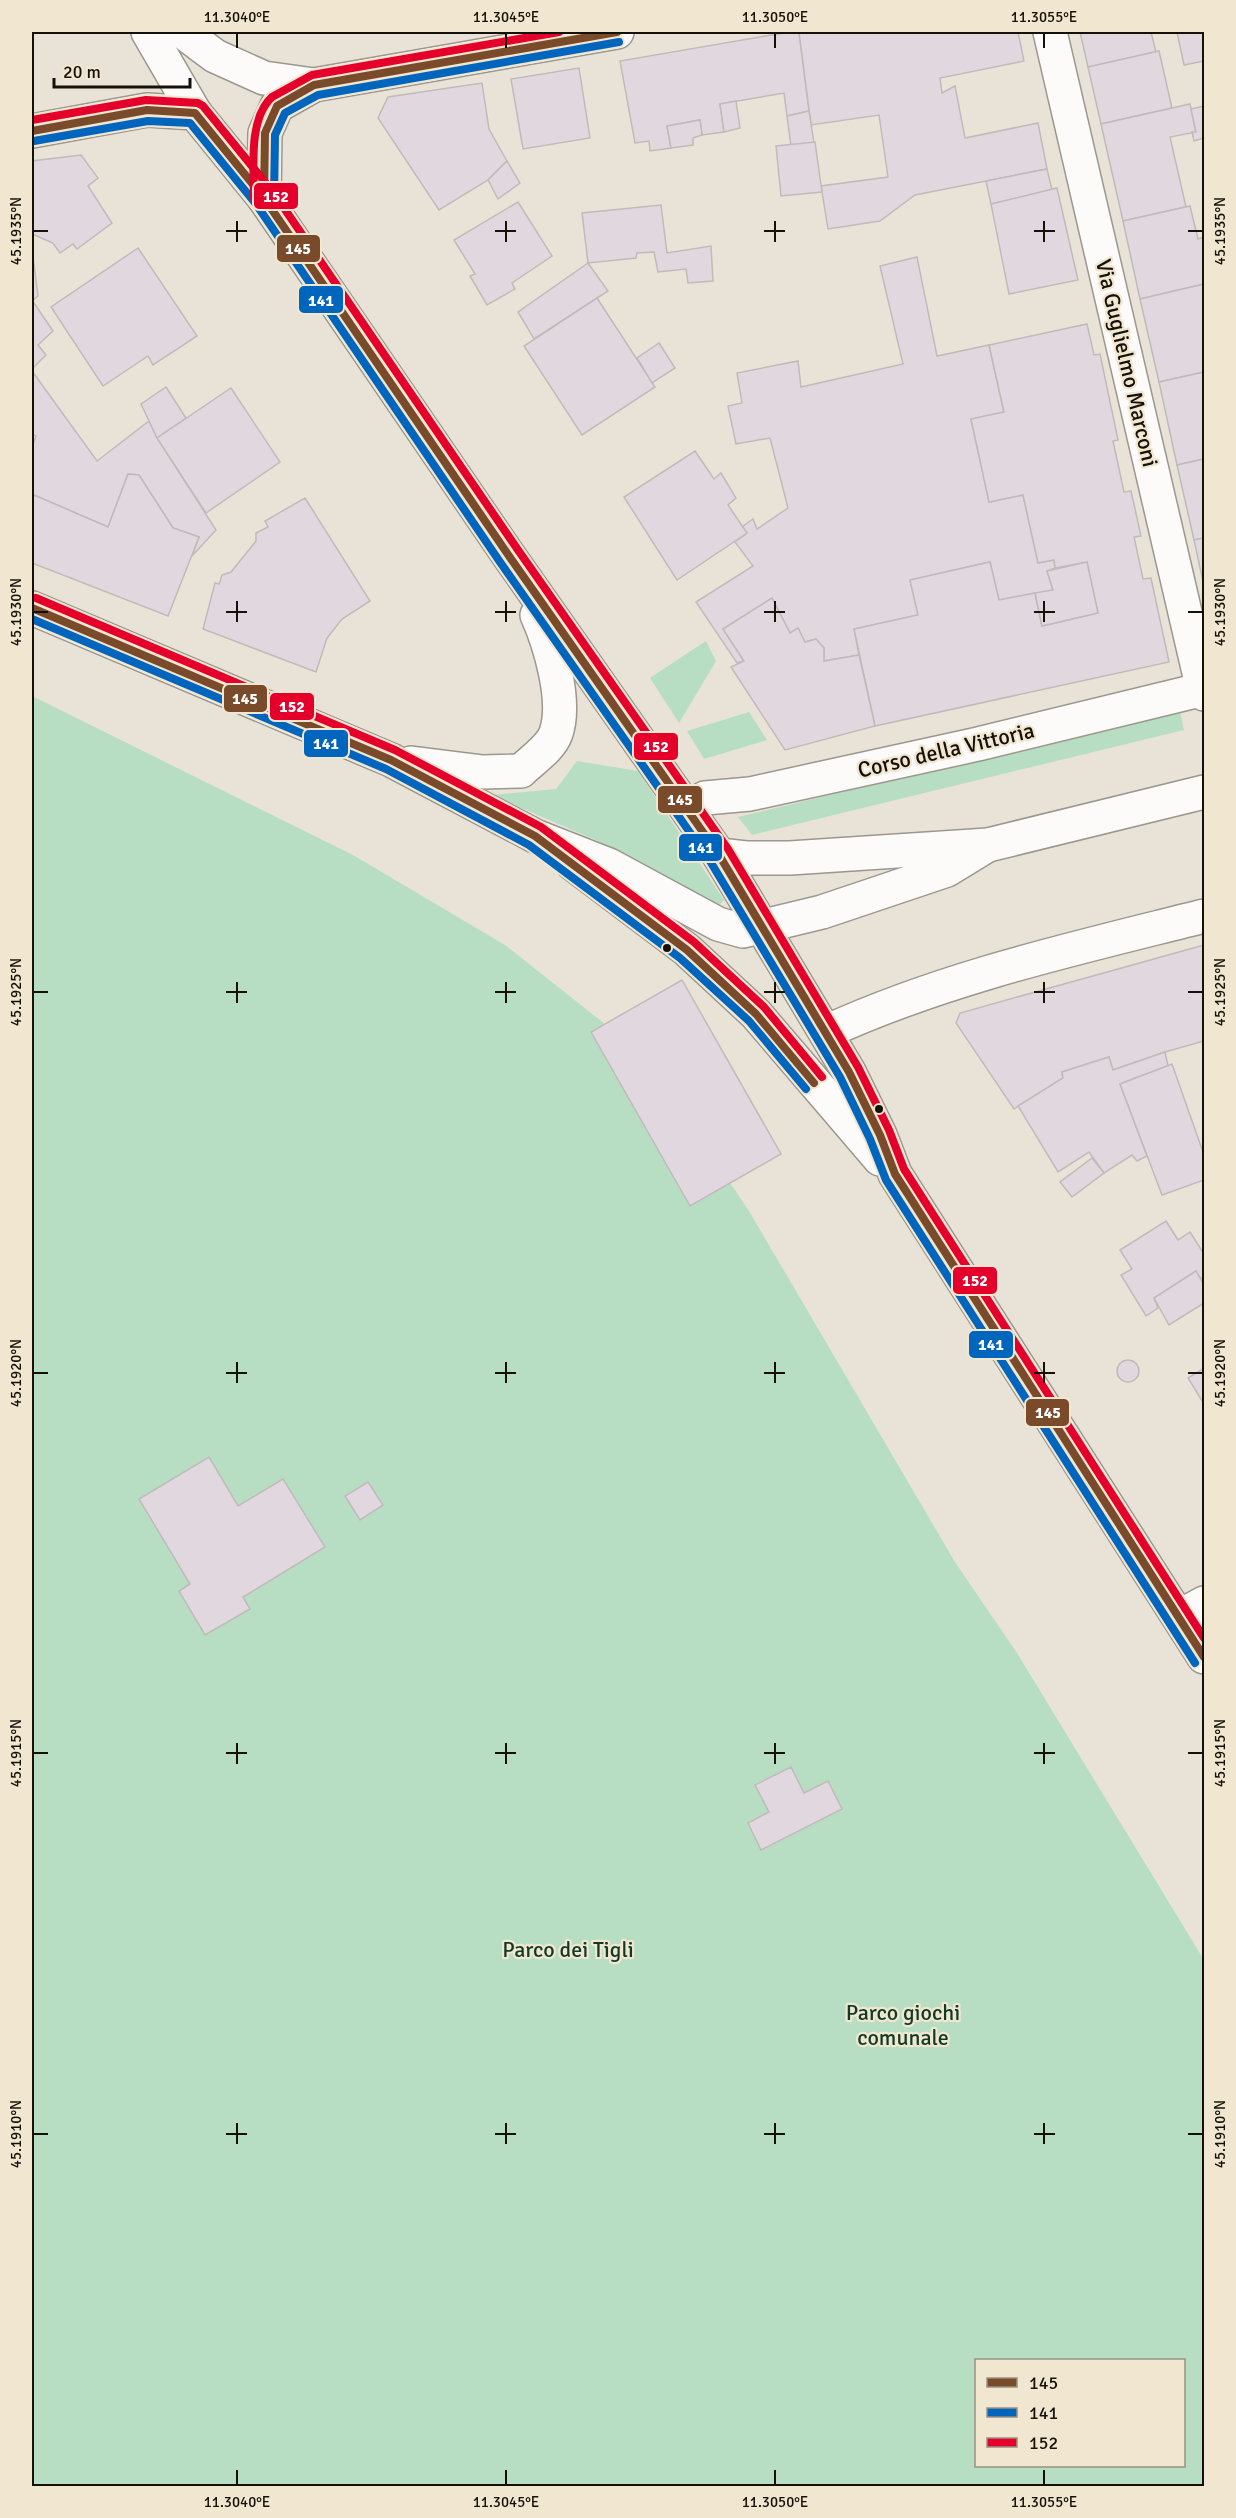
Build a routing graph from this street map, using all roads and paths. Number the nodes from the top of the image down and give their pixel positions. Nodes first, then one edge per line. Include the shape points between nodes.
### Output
1 (148, 32) edge
2 (183, 32) edge
3 (617, 32) edge
4 (1050, 32) edge
5 (314, 85) junction
6 (195, 113) junction
7 (32, 131) edge
8 (264, 198) junction
9 (509, 555) junction
10 (32, 608) edge
11 (1204, 689) edge
12 (1204, 694) edge
13 (391, 760) junction
14 (1204, 792) edge
15 (687, 807) junction
16 (535, 836) junction
17 (988, 845) junction
18 (719, 855) junction
19 (1204, 915) edge
20 (761, 927) junction
21 (826, 1032) junction
22 (895, 1174) junction
23 (1192, 1610) edge
24 (1204, 1657) edge

1 - 6 street
2 - 5 street via 215,56 264,78
3 - 5 street
4 - 11 street, Via Guglielmo Marconi
5 - 8 street via 277,106 265,133
6 - 7 street via 147,110
6 - 8 street
8 - 9 street
9 - 13 street via 546,634 555,675 558,718 551,742 521,771 483,772
9 - 15 street
10 - 13 street
11 - 12 street, Via Guglielmo Marconi
11 - 15 street, Corso della Vittoria via 750,794 705,798
13 - 16 street
14 - 17 street
15 - 18 street
16 - 20 street via 609,864 718,924 743,931
16 - 22 street via 687,950 790,1052
17 - 18 street via 789,858
17 - 20 street via 947,870 822,912
18 - 20 street
19 - 21 street via 1023,962 877,1008
20 - 21 street
21 - 22 street via 880,1135
22 - 23 street
23 - 24 street

